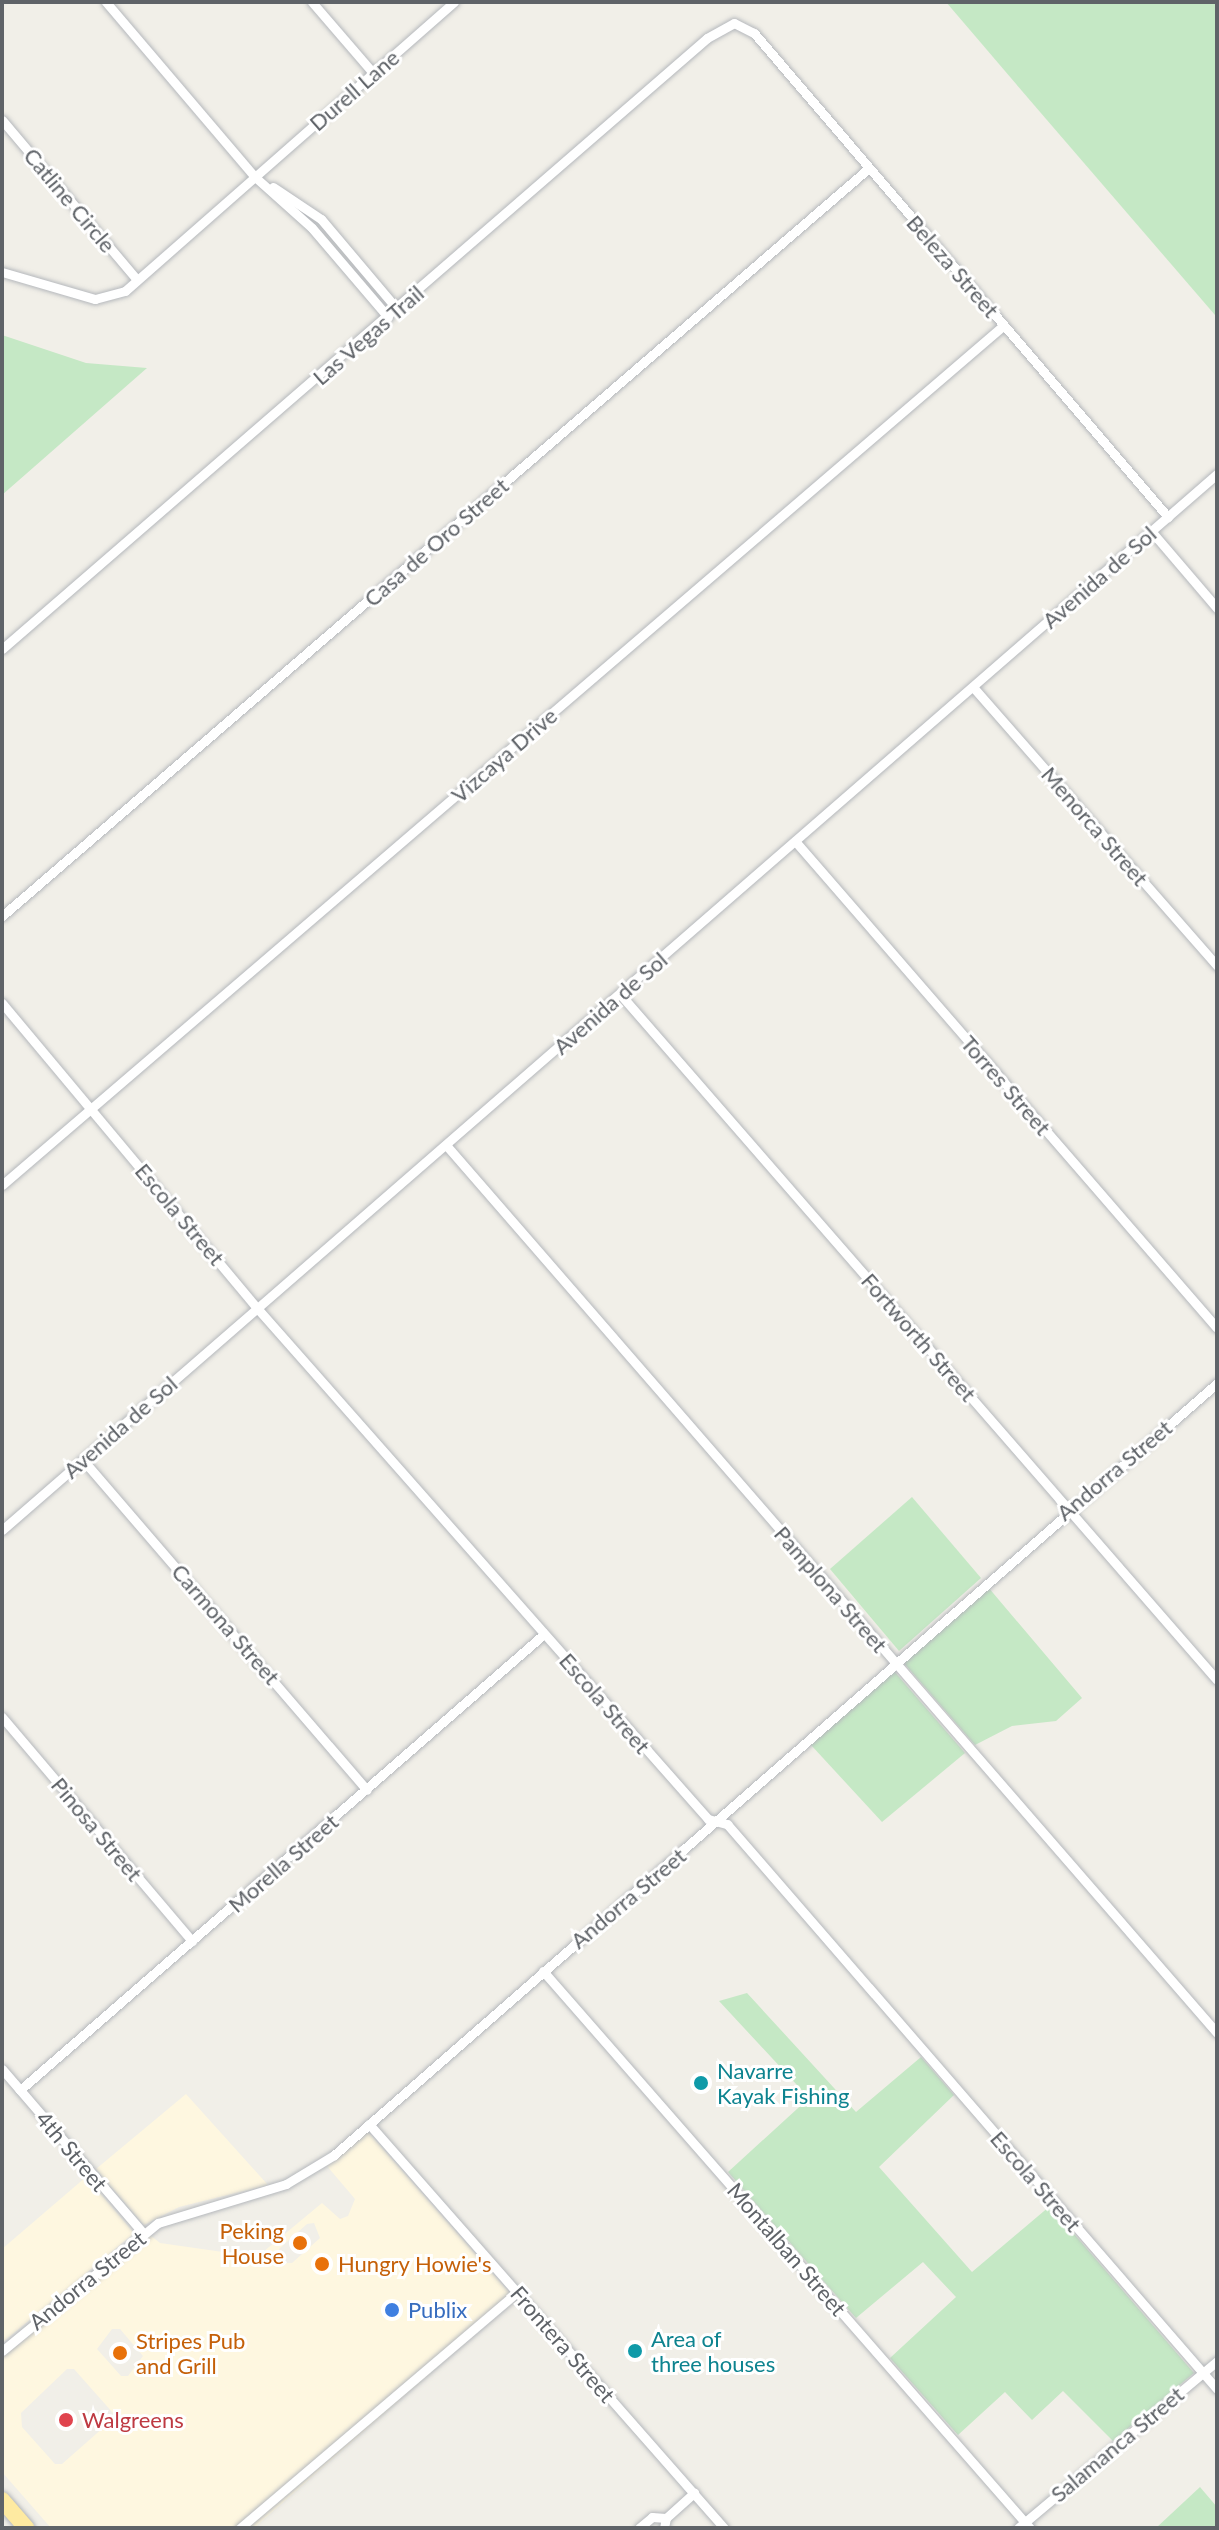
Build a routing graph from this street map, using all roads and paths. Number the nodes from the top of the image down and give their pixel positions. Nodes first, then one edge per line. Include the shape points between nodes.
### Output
1 (106, 2) edge
2 (312, 2) edge
3 (454, 2) edge
4 (734, 23) joint
5 (373, 73) junction
6 (2, 120) edge
7 (869, 168) junction
8 (255, 177) junction
9 (2, 272) edge
10 (137, 280) junction
11 (397, 309) junction
12 (388, 317) junction
13 (1004, 325) junction
14 (1217, 474) edge
15 (1168, 517) junction
16 (1152, 532) junction
17 (1217, 608) edge
18 (2, 649) edge
19 (973, 687) junction
20 (795, 841) junction
21 (2, 916) edge
22 (1217, 966) edge
23 (620, 994) junction
24 (2, 1003) edge
25 (92, 1109) junction
26 (446, 1145) junction
27 (2, 1185) edge
28 (257, 1308) junction
29 (1217, 1328) edge
30 (1217, 1383) edge
31 (83, 1460) junction
32 (1068, 1509) junction
33 (2, 1530) edge
34 (544, 1634) junction
35 (895, 1662) junction
36 (1217, 1680) edge
37 (2, 1717) edge
38 (367, 1790) junction
39 (717, 1822) junction
40 (192, 1941) junction
41 (543, 1971) junction
42 (1217, 2033) edge
43 (2, 2069) edge
44 (20, 2090) junction
45 (369, 2124) junction
46 (143, 2233) junction
47 (517, 2292) junction
48 (2, 2351) edge
49 (1217, 2361) edge
50 (1203, 2373) junction
51 (1217, 2389) edge
52 (694, 2493) junction
53 (2, 2500) edge
54 (665, 2523) edge
55 (1024, 2526) edge
56 (242, 2527) edge
57 (26, 2528) edge
58 (639, 2528) edge
59 (724, 2528) edge

1 - 8 street
2 - 5 street
3 - 5 street, Durell Lane
4 - 7 street, Beleza Street via 754,33
4 - 11 street, Las Vegas Trail via 707,38
5 - 8 street, Durell Lane
6 - 10 street, Catline Circle
7 - 13 street, Beleza Street
7 - 21 street, Casa de Oro Street
8 - 10 street
8 - 11 street via 313,212
8 - 12 street via 312,228
9 - 10 street via 95,299 112,298
11 - 12 street, Las Vegas Trail
12 - 18 street, Las Vegas Trail
13 - 15 street, Beleza Street
13 - 25 street, Vizcaya Drive
14 - 15 street, Avenida de Sol
15 - 16 street, Avenida de Sol
16 - 17 street
16 - 19 street, Avenida de Sol
19 - 20 street, Avenida de Sol
19 - 22 street, Menorca Street
20 - 23 street, Avenida de Sol
20 - 29 street, Torres Street
23 - 26 street, Avenida de Sol
23 - 32 street, Fortworth Street
24 - 25 street, Escola Street
25 - 27 street, Vizcaya Drive
25 - 28 street, Escola Street
26 - 28 street, Avenida de Sol
26 - 35 street, Pamplona Street
28 - 31 street, Avenida de Sol
28 - 34 street, Escola Street
30 - 32 street, Andorra Street
31 - 33 street, Avenida de Sol
31 - 38 street, Carmona Street
32 - 35 street, Andorra Street
32 - 36 street, Fortworth Street
34 - 38 street, Morella Street
34 - 39 street, Escola Street via 708,1819
35 - 39 street, Andorra Street
35 - 42 street, Pamplona Street
37 - 40 street, Pinosa Street
38 - 40 street, Morella Street
39 - 41 street, Andorra Street
39 - 50 street, Escola Street via 730,1827
40 - 44 street, Morella Street
41 - 45 street, Andorra Street
41 - 55 street, Montalban Street
43 - 44 street, 4th Street
44 - 46 street, 4th Street
45 - 46 street, Andorra Street via 334,2155 286,2184 180,2213
45 - 47 street, Frontera Street
46 - 48 street, Andorra Street
47 - 52 street, Frontera Street
47 - 56 street
49 - 50 street, Salamanca Street
50 - 51 street, Escola Street
50 - 55 street, Salamanca Street
52 - 54 street
52 - 59 street, Frontera Street
53 - 57 highway
54 - 58 street via 652,2517

